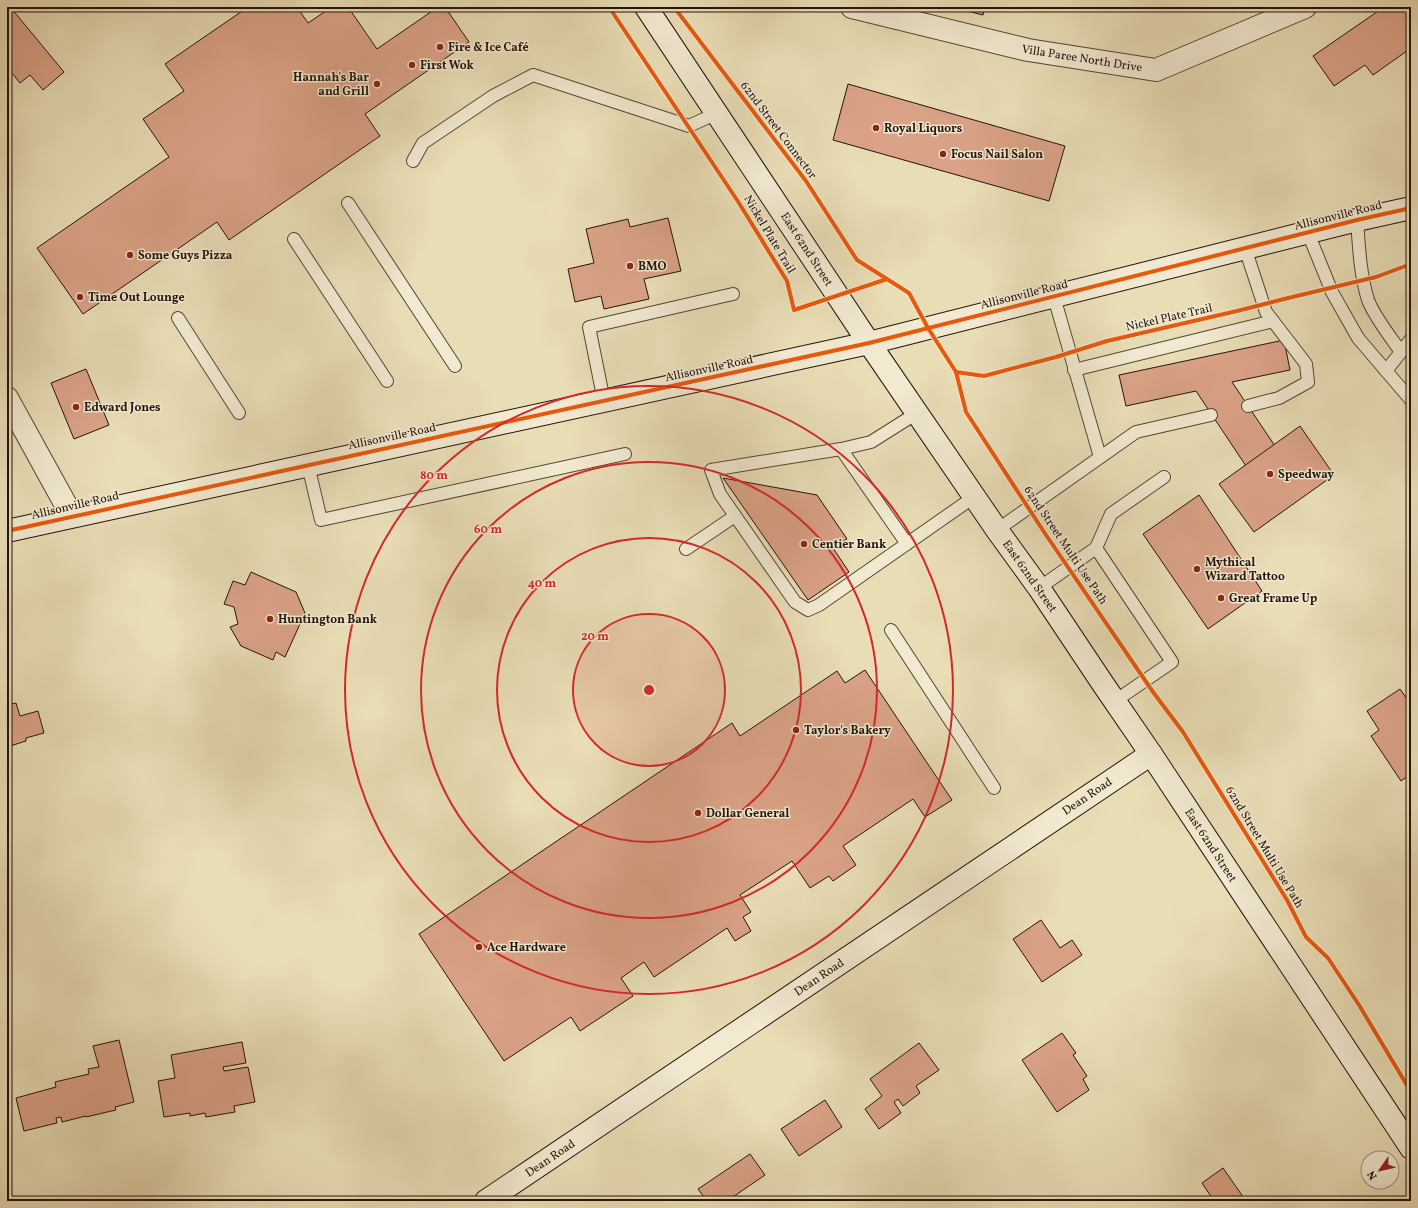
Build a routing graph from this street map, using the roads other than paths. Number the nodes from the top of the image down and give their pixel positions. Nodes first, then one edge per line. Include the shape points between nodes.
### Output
1 (646, 7) edge
2 (852, 7) edge
3 (1305, 7) edge
4 (717, 113) junction
5 (413, 160) dead end
6 (348, 203) dead end
7 (1411, 208) edge
8 (1357, 220) junction
9 (1308, 233) junction
10 (294, 239) dead end
11 (1245, 248) junction
12 (733, 294) dead end
13 (1054, 297) junction
14 (178, 318) dead end
15 (1273, 321) junction
16 (1411, 339) edge
17 (869, 343) junction
18 (1401, 352) junction
19 (455, 366) dead end
20 (1074, 370) junction
21 (1386, 371) junction
22 (387, 381) dead end
23 (7, 398) edge
24 (604, 400) junction
25 (1411, 400) edge
26 (1248, 406) dead end
27 (239, 413) dead end
28 (917, 413) junction
29 (1212, 415) dead end
30 (841, 449) junction
31 (625, 454) dead end
32 (1100, 457) junction
33 (308, 465) junction
34 (1164, 477) dead end
35 (974, 497) junction
36 (72, 516) junction
37 (735, 516) junction
38 (997, 530) junction
39 (7, 531) edge
40 (907, 544) junction
41 (1096, 548) junction
42 (686, 549) dead end
43 (1039, 588) junction
44 (891, 630) dead end
45 (1115, 701) junction
46 (1151, 754) junction
47 (994, 788) dead end
48 (1411, 1148) edge
49 (486, 1201) edge

1 - 4 street, East 62nd Street
2 - 3 street, Villa Paree North Drive via 1028,50 1156,70
4 - 5 lane via 689,126 532,75 493,96 423,143
4 - 17 street, East 62nd Street
6 - 19 lane
7 - 8 street, Allisonville Road
8 - 9 street, Allisonville Road
8 - 18 lane via 1361,270 1369,301 1386,332
9 - 11 street, Allisonville Road
9 - 21 lane via 1332,292 1358,338
10 - 22 lane
11 - 13 street, Allisonville Road
11 - 15 lane via 1266,312
12 - 24 lane via 589,327
13 - 17 street, Allisonville Road
13 - 20 lane
14 - 27 lane
15 - 20 lane
15 - 26 lane via 1306,364 1308,382 1279,398
16 - 18 lane
17 - 24 street, Allisonville Road
17 - 28 street, East 62nd Street
18 - 21 lane
20 - 32 lane
21 - 25 lane
23 - 36 street
24 - 33 street, Allisonville Road
28 - 30 lane via 871,442
28 - 35 street, East 62nd Street
29 - 32 lane via 1136,432
30 - 37 lane via 711,470 720,494
30 - 40 lane
31 - 33 lane via 321,520
32 - 38 lane
33 - 36 street, Allisonville Road
34 - 41 lane via 1111,514
35 - 38 street, East 62nd Street
35 - 40 lane
36 - 39 street, Allisonville Road
37 - 40 lane via 795,602 808,610
37 - 42 lane
38 - 43 street, East 62nd Street
41 - 43 lane
41 - 45 lane via 1172,662
43 - 45 street, East 62nd Street
44 - 47 lane
45 - 46 street, East 62nd Street
46 - 48 street, East 62nd Street
46 - 49 street, Dean Road

